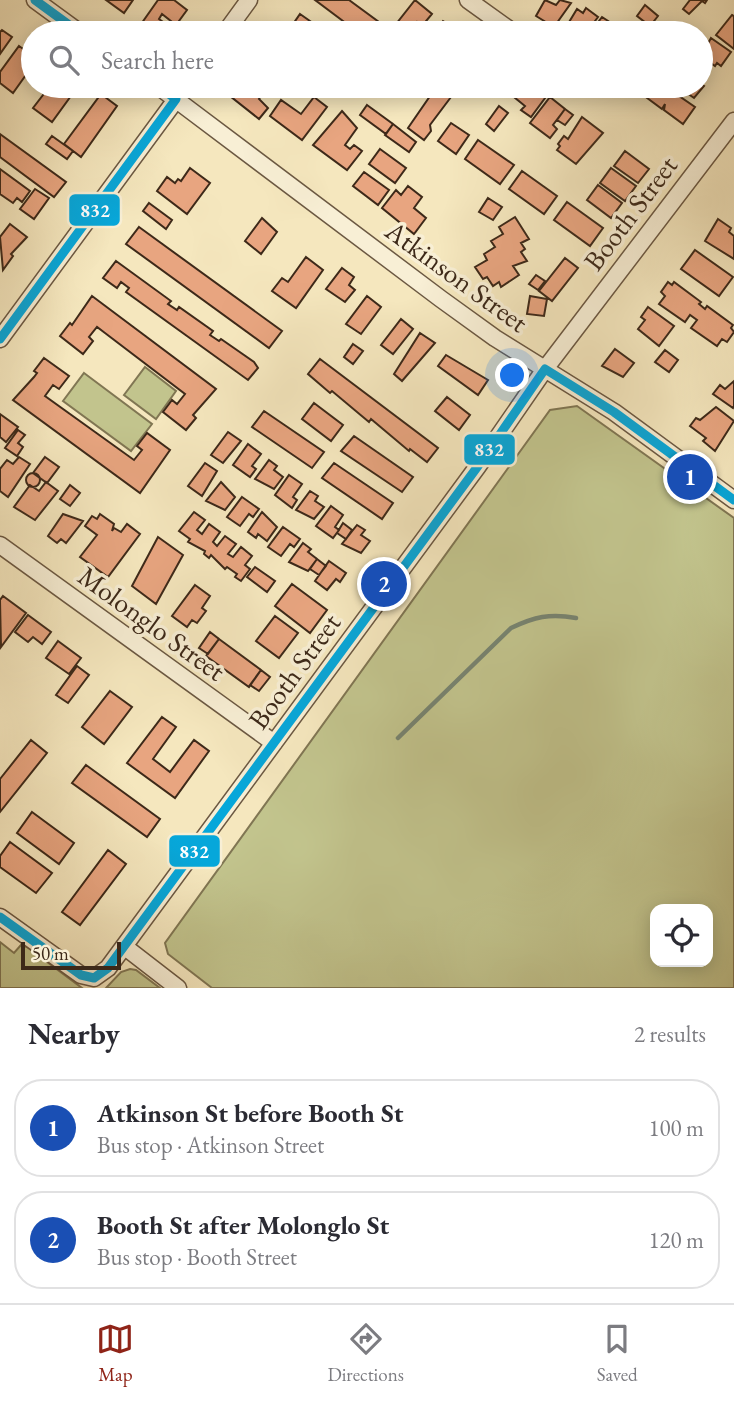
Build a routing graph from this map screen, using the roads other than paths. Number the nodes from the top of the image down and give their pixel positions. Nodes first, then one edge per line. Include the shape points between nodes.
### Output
1 (35, 0) edge
2 (249, 0) edge
3 (468, 0) edge
4 (64, 21) edge
5 (234, 21) edge
6 (497, 21) edge
7 (177, 98) edge
8 (188, 98) edge
9 (734, 121) edge
10 (0, 339) edge
11 (545, 369) junction
12 (734, 500) edge
13 (0, 545) edge
14 (274, 743) junction
15 (0, 917) edge
16 (125, 947) junction
17 (178, 988) edge

1 - 4 street
2 - 5 street
3 - 6 street
7 - 10 street
8 - 11 street, Atkinson Street via 416,281
9 - 11 street, Booth Street
11 - 12 street, Atkinson Street via 614,412
11 - 14 street, Booth Street
13 - 14 street, Molonglo Street
14 - 16 street, Booth Street
15 - 16 street, Booth Street via 78,973 94,978
16 - 17 street

